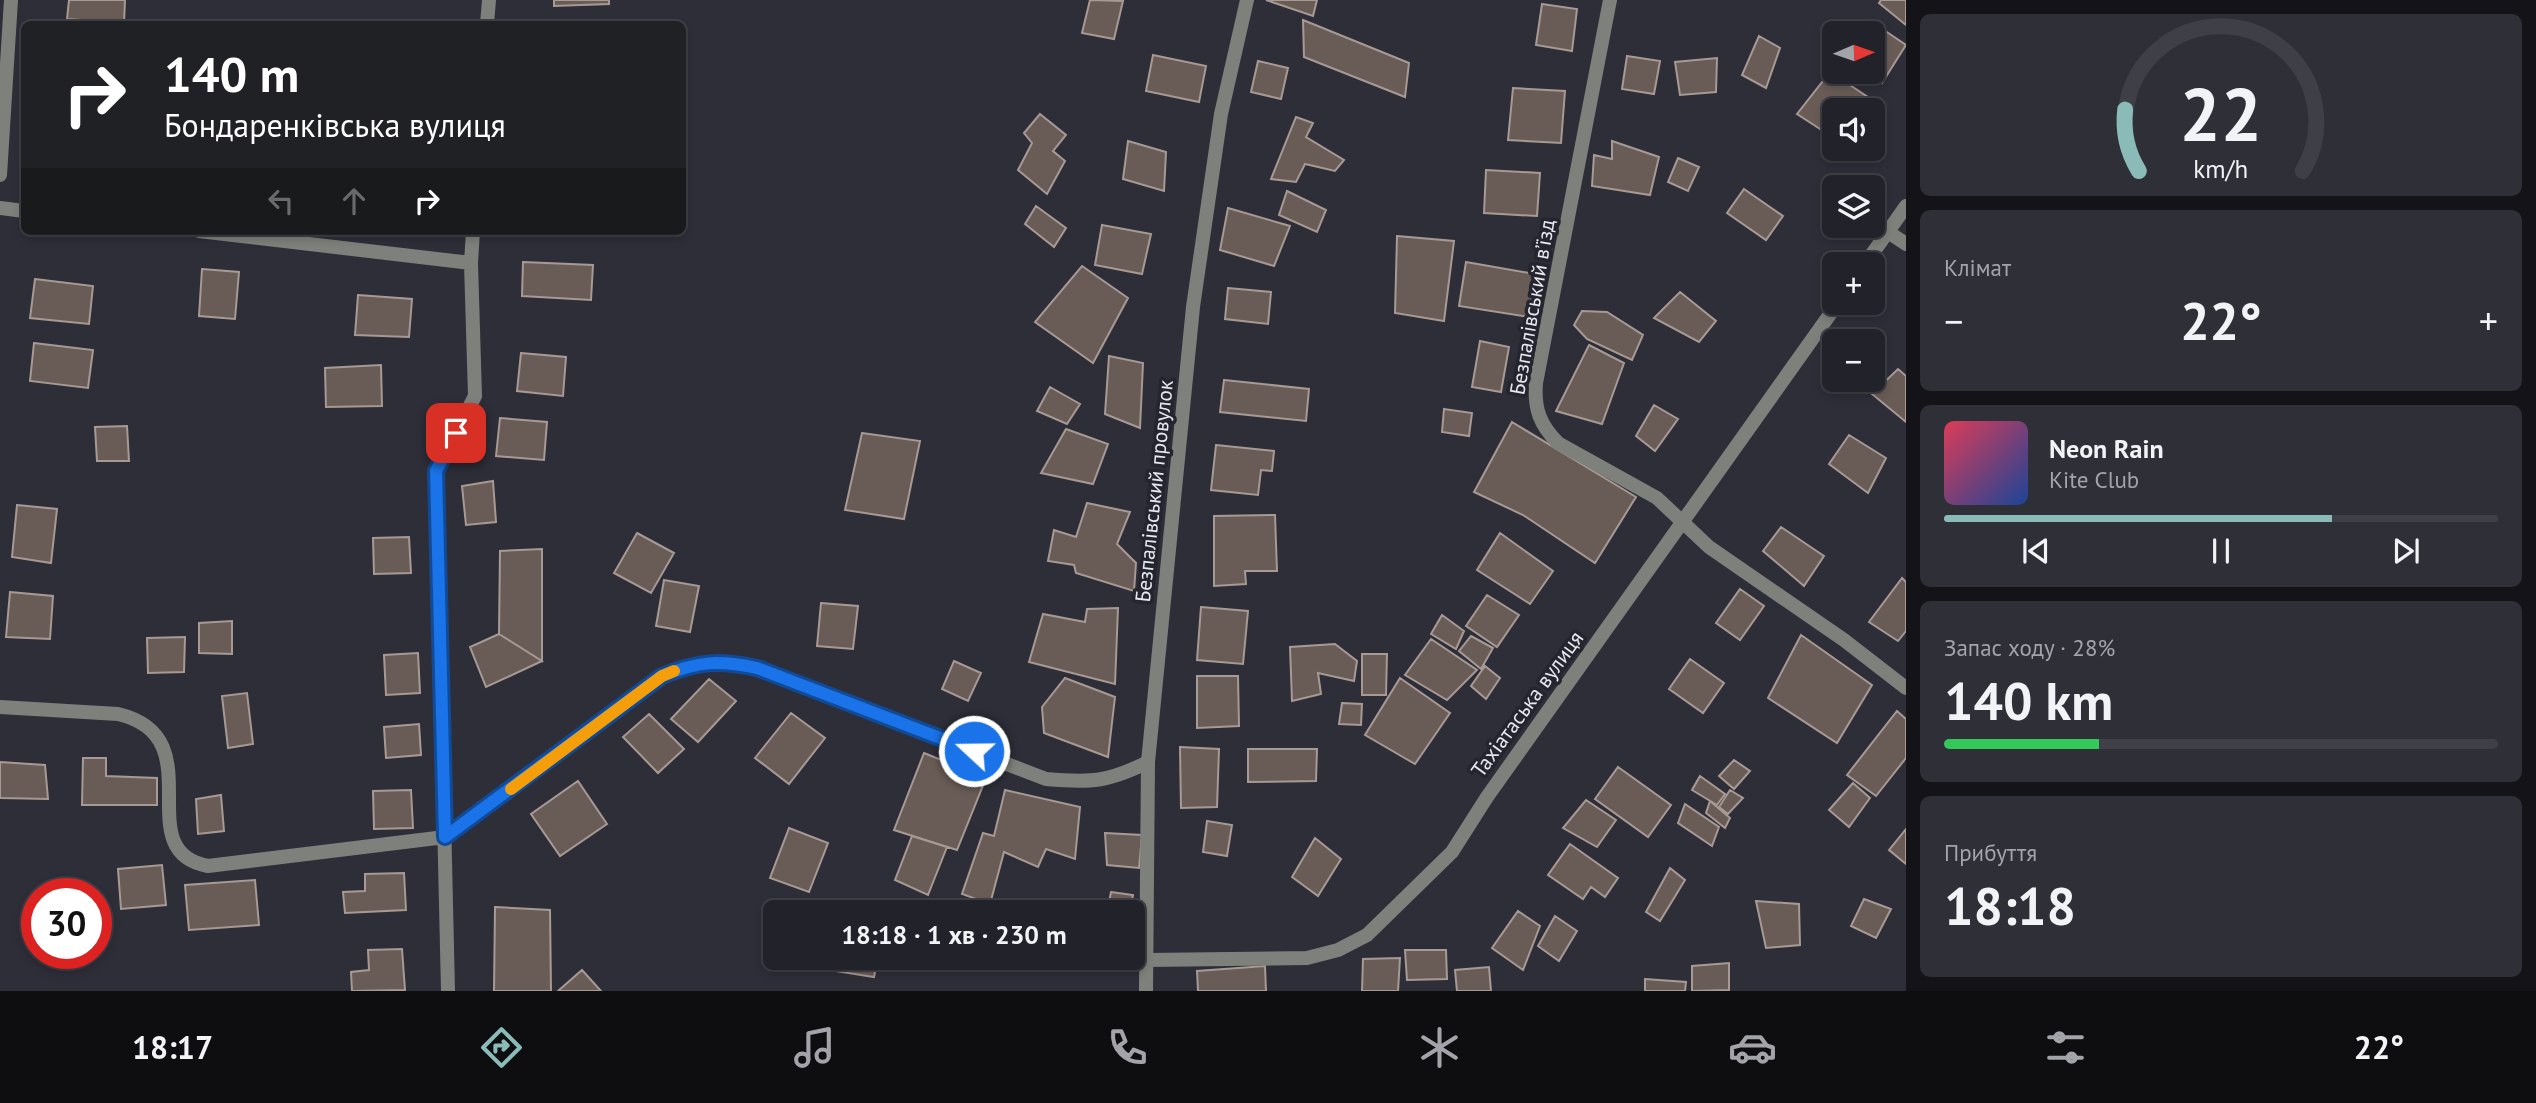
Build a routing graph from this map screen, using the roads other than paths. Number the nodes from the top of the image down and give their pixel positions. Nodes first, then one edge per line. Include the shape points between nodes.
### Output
1 (11, 0) edge
2 (489, 0) edge
3 (1247, 0) edge
4 (1611, 0) edge
5 (487, 21) edge
6 (0, 175) edge
7 (1906, 206) edge
8 (0, 208) edge
9 (21, 211) edge
10 (1888, 232) junction
11 (234, 235) edge
12 (473, 235) edge
13 (1906, 244) edge
14 (1874, 252) edge
15 (471, 262) junction
16 (1830, 315) edge
17 (1683, 523) junction
18 (1906, 688) edge
19 (0, 707) edge
20 (1148, 762) junction
21 (445, 837) junction
22 (1147, 960) junction
23 (449, 991) edge
24 (1146, 991) edge

1 - 6 street
2 - 5 street
3 - 20 street, Безпалівський провулок via 1221,114 1193,307
4 - 17 street, Безпалівський в’їзд via 1534,400 1546,432 1558,443 1657,498
7 - 10 street
8 - 9 street
10 - 13 street
10 - 14 street
11 - 15 street
12 - 15 street
15 - 21 street via 475,396 436,471
16 - 17 street, Тахіатаська вулиця
17 - 18 street, Безпалівський в’їзд via 1709,547
17 - 22 street, Тахіатаська вулиця via 1452,852 1367,935 1338,950 1307,958
19 - 21 street via 118,714 149,727 167,755 172,840 196,864
20 - 21 street via 1116,777 1081,782 1046,779 757,668 725,662 692,664 662,676
20 - 22 street, Безпалівський провулок
21 - 23 street
22 - 24 street, Безпалівський провулок

